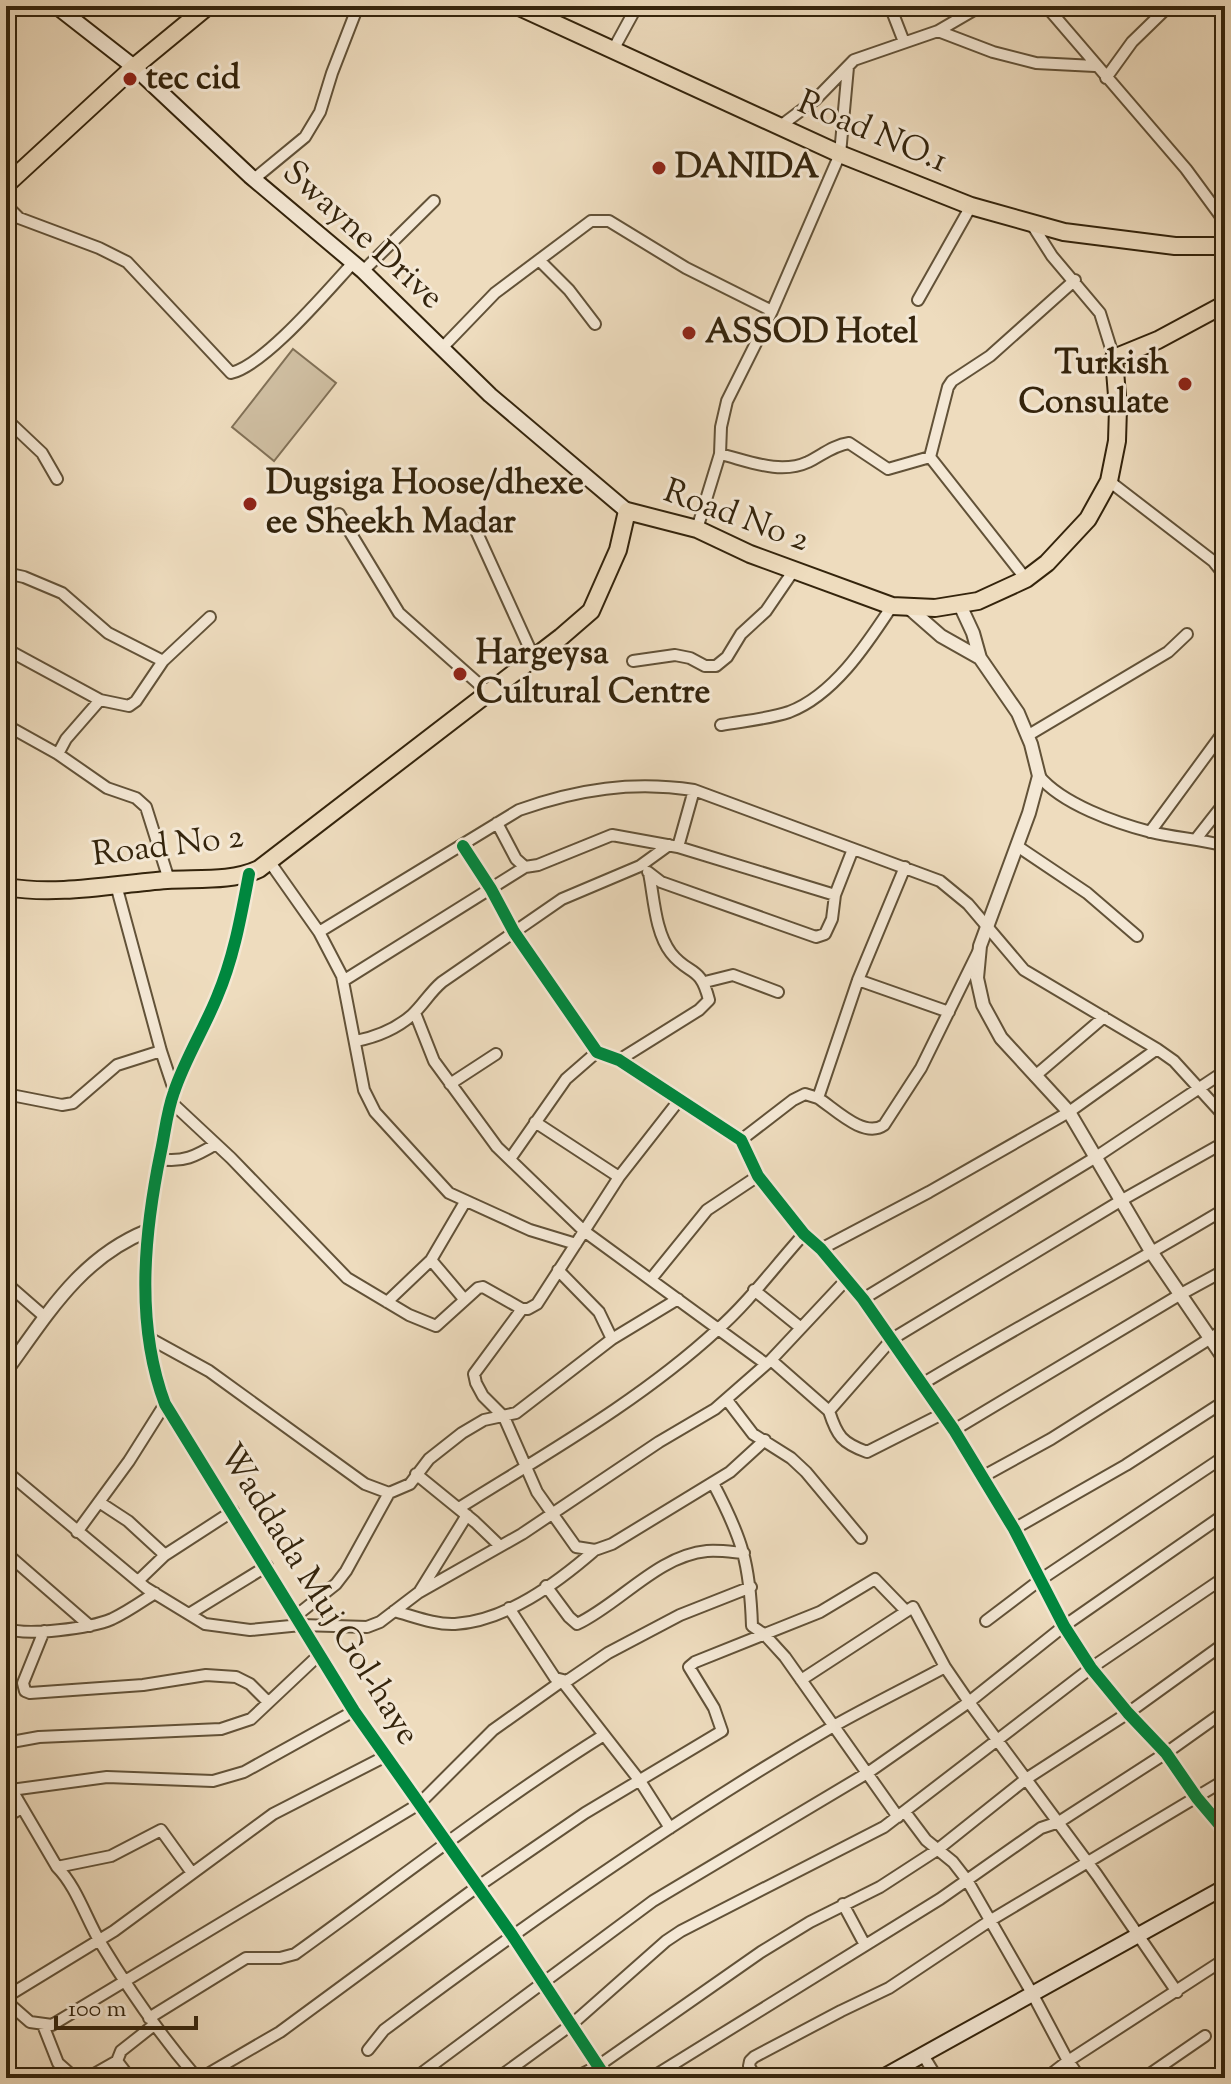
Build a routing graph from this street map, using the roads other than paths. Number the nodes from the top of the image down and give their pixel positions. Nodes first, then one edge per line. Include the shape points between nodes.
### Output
1 (56, 6) edge
2 (208, 6) edge
3 (358, 6) edge
4 (517, 6) edge
5 (637, 6) edge
6 (890, 6) edge
7 (981, 6) edge
8 (1046, 6) edge
9 (1169, 6) edge
10 (938, 31) junction
11 (904, 42) junction
12 (613, 50) junction
13 (1095, 66) junction
14 (134, 67) junction
15 (848, 67) junction
16 (1106, 78) junction
17 (779, 127) junction
18 (840, 154) junction
19 (254, 179) junction
20 (6, 185) edge
21 (434, 201) dead end
22 (6, 205) edge
23 (971, 206) junction
24 (1225, 222) edge
25 (1031, 223) junction
26 (1225, 246) edge
27 (539, 260) junction
28 (358, 267) junction
29 (1075, 280) junction
30 (918, 300) dead end
31 (1225, 304) edge
32 (772, 311) junction
33 (595, 324) dead end
34 (442, 348) junction
35 (1114, 358) junction
36 (6, 419) edge
37 (720, 454) junction
38 (930, 457) junction
39 (57, 479) dead end
40 (1109, 481) junction
41 (627, 511) junction
42 (339, 514) dead end
43 (473, 524) dead end
44 (697, 529) junction
45 (1225, 560) edge
46 (1213, 561) junction
47 (794, 570) junction
48 (6, 573) edge
49 (1225, 576) edge
50 (1026, 579) junction
51 (960, 605) junction
52 (900, 607) junction
53 (210, 617) dead end
54 (1187, 634) dead end
55 (6, 649) edge
56 (534, 658) junction
57 (980, 658) junction
58 (163, 661) junction
59 (633, 661) dead end
60 (489, 693) junction
61 (100, 700) junction
62 (6, 725) edge
63 (721, 725) dead end
64 (1225, 730) edge
65 (1027, 736) junction
66 (58, 754) junction
67 (1039, 776) junction
68 (694, 790) junction
69 (1225, 802) edge
70 (497, 823) junction
71 (1150, 832) junction
72 (1196, 839) junction
73 (463, 846) junction
74 (673, 846) junction
75 (1017, 846) junction
76 (1225, 846) edge
77 (853, 849) junction
78 (269, 861) junction
79 (525, 867) junction
80 (905, 867) junction
81 (645, 870) junction
82 (249, 874) junction
83 (169, 880) junction
84 (116, 885) junction
85 (6, 887) edge
86 (491, 889) junction
87 (835, 895) junction
88 (987, 926) junction
89 (319, 932) junction
90 (514, 932) junction
91 (1137, 936) dead end
92 (980, 946) junction
93 (858, 980) junction
94 (343, 981) junction
95 (705, 982) junction
96 (778, 992) dead end
97 (949, 1012) junction
98 (415, 1013) junction
99 (1104, 1017) junction
100 (356, 1041) junction
101 (1157, 1049) junction
102 (161, 1051) junction
103 (597, 1052) junction
104 (496, 1054) dead end
105 (619, 1060) junction
106 (1225, 1071) edge
107 (1035, 1076) junction
108 (450, 1084) junction
109 (174, 1090) junction
110 (1199, 1090) junction
111 (6, 1094) edge
112 (818, 1098) junction
113 (680, 1099) junction
114 (171, 1102) junction
115 (1069, 1112) junction
116 (1225, 1117) edge
117 (535, 1122) junction
118 (741, 1140) junction
119 (1225, 1142) edge
120 (216, 1144) junction
121 (1096, 1157) junction
122 (159, 1159) junction
123 (510, 1159) junction
124 (758, 1176) junction
125 (619, 1177) junction
126 (1122, 1200) junction
127 (465, 1202) junction
128 (1225, 1209) edge
129 (147, 1231) junction
130 (584, 1231) junction
131 (804, 1234) junction
132 (576, 1244) junction
133 (821, 1249) junction
134 (1152, 1253) junction
135 (431, 1260) junction
136 (558, 1270) junction
137 (1225, 1270) edge
138 (651, 1279) junction
139 (847, 1279) junction
140 (6, 1283) edge
141 (754, 1290) junction
142 (1181, 1294) junction
143 (464, 1299) junction
144 (678, 1299) junction
145 (863, 1299) junction
146 (387, 1302) junction
147 (522, 1309) junction
148 (45, 1317) junction
149 (801, 1328) junction
150 (719, 1329) junction
151 (1225, 1329) edge
152 (149, 1338) junction
153 (1211, 1338) junction
154 (612, 1339) junction
155 (892, 1339) junction
156 (1225, 1360) edge
157 (768, 1362) junction
158 (6, 1371) edge
159 (922, 1384) junction
160 (727, 1400) junction
161 (1225, 1401) edge
162 (165, 1404) junction
163 (829, 1411) junction
164 (942, 1414) junction
165 (504, 1417) junction
166 (954, 1430) junction
167 (765, 1440) junction
168 (1225, 1456) edge
169 (526, 1466) junction
170 (6, 1471) edge
171 (416, 1474) junction
172 (982, 1477) junction
173 (713, 1483) junction
174 (389, 1493) junction
175 (99, 1502) junction
176 (233, 1511) junction
177 (463, 1511) junction
178 (553, 1514) junction
179 (1225, 1514) edge
180 (1014, 1529) junction
181 (77, 1532) junction
182 (861, 1538) dead end
183 (500, 1546) junction
184 (595, 1550) junction
185 (6, 1553) edge
186 (744, 1553) junction
187 (165, 1555) junction
188 (267, 1566) junction
189 (1225, 1577) edge
190 (1041, 1580) junction
191 (138, 1581) junction
192 (546, 1586) junction
193 (751, 1587) junction
194 (155, 1593) junction
195 (418, 1593) junction
196 (509, 1608) junction
197 (394, 1611) junction
198 (906, 1611) junction
199 (189, 1614) junction
200 (299, 1620) junction
201 (986, 1621) dead end
202 (90, 1626) junction
203 (1064, 1626) junction
204 (6, 1628) edge
205 (44, 1631) junction
206 (765, 1635) junction
207 (1225, 1643) edge
208 (320, 1654) junction
209 (945, 1667) junction
210 (1091, 1668) junction
211 (801, 1680) junction
212 (562, 1681) junction
213 (268, 1702) junction
214 (969, 1702) junction
215 (354, 1711) junction
216 (1225, 1711) edge
217 (1128, 1713) junction
218 (833, 1726) junction
219 (604, 1735) junction
220 (996, 1741) junction
221 (6, 1743) edge
222 (1166, 1753) junction
223 (386, 1756) junction
224 (869, 1772) junction
225 (1026, 1779) junction
226 (1225, 1780) edge
227 (640, 1781) junction
228 (9, 1785) edge
229 (1197, 1798) junction
230 (419, 1804) junction
231 (22, 1808) junction
232 (902, 1815) junction
233 (6, 1817) edge
234 (1059, 1822) junction
235 (670, 1828) junction
236 (1225, 1831) edge
237 (447, 1844) junction
238 (937, 1850) junction
239 (1087, 1863) junction
240 (57, 1867) junction
241 (192, 1873) junction
242 (967, 1880) junction
243 (477, 1887) junction
244 (1225, 1887) edge
245 (843, 1904) junction
246 (991, 1920) junction
247 (512, 1935) junction
248 (1139, 1935) junction
249 (99, 1940) junction
250 (865, 1945) junction
251 (1225, 1959) edge
252 (124, 1980) junction
253 (543, 1983) junction
254 (1177, 1992) junction
255 (1033, 1995) junction
256 (6, 1999) edge
257 (152, 2022) junction
258 (43, 2025) junction
259 (571, 2025) junction
260 (1205, 2036) dead end
261 (368, 2050) dead end
262 (923, 2055) junction
263 (117, 2061) junction
264 (1068, 2061) junction
265 (598, 2066) junction
266 (75, 2078) edge
267 (87, 2078) edge
268 (130, 2078) edge
269 (199, 2078) edge
270 (415, 2078) edge
271 (498, 2078) edge
272 (574, 2078) edge
273 (606, 2078) edge
274 (651, 2078) edge
275 (756, 2078) edge
276 (881, 2078) edge
277 (937, 2078) edge
278 (1046, 2078) edge
279 (1080, 2078) edge
280 (1144, 2078) edge

1 - 14 main road, Swayne Drive
2 - 14 main road
3 - 19 street via 320,112 305,137
4 - 12 main road, Road NO.1
5 - 12 street
6 - 11 street
7 - 10 street
8 - 13 street
9 - 16 street via 1132,42
10 - 11 street
10 - 13 street via 1036,63
11 - 15 street via 863,55
12 - 17 main road, Road NO.1
13 - 16 street
14 - 19 main road, Swayne Drive
14 - 20 main road
15 - 17 street
15 - 18 street
16 - 24 street
17 - 18 main road, Road NO.1
18 - 23 main road, Road NO.1
18 - 32 street
19 - 28 main road, Swayne Drive
21 - 28 street
22 - 28 street via 19,218 127,262 231,373 241,371 286,335
23 - 25 main road, Road NO.1
23 - 30 street
25 - 26 main road, Road NO.1 via 1161,244
25 - 29 street
27 - 32 street via 591,221 609,221
27 - 33 street
27 - 34 street via 495,293
28 - 34 main road, Swayne Drive
29 - 35 street via 1100,313
29 - 38 street via 990,356 952,381
31 - 35 main road
32 - 37 street via 727,401
34 - 41 main road, Swayne Drive
35 - 40 main road, Road No 2 via 1117,441
36 - 39 street via 42,453
37 - 38 street via 779,469 849,443 888,469
37 - 44 street
38 - 50 street
40 - 46 street
40 - 50 main road, Road No 2 via 1088,519
41 - 44 main road, Road No 2
41 - 56 main road, Road No 2 via 618,550 591,611
42 - 60 street via 399,613
43 - 56 street
44 - 47 main road, Road No 2
45 - 46 street
46 - 49 street
47 - 52 main road, Road No 2
47 - 59 street via 766,611 716,666 675,655
48 - 58 street via 62,593 108,633
50 - 51 main road, Road No 2
51 - 52 main road, Road No 2
51 - 57 street
52 - 57 street
52 - 63 street via 856,659 814,697 789,712
53 - 58 street
54 - 65 street via 1168,652
55 - 61 street
56 - 60 main road, Road No 2
57 - 65 street via 1018,713
58 - 61 street via 129,706
60 - 78 main road, Road No 2
61 - 66 street
62 - 66 street
64 - 71 street
65 - 67 street
66 - 83 street via 146,807
67 - 71 street via 1083,808
67 - 75 street
68 - 70 street via 655,785 600,789 547,800
68 - 74 street
68 - 77 street
69 - 72 street
70 - 73 street
70 - 79 street
71 - 72 street
72 - 76 street
73 - 86 street
73 - 89 street
74 - 79 street via 612,835
74 - 81 street
74 - 87 street
75 - 88 street
75 - 91 street via 1087,893
77 - 80 street
77 - 87 street
78 - 82 main road, Road No 2
78 - 89 street
79 - 86 street
80 - 88 street via 940,881
80 - 93 street
81 - 87 street via 661,882 816,937 825,934 832,919
81 - 90 street via 562,899
81 - 95 street via 670,952
82 - 83 main road, Road No 2
82 - 109 street, Waddada Muj Gol-haye via 232,956
83 - 84 main road, Road No 2
84 - 85 main road, Road No 2
84 - 102 street
86 - 90 street
86 - 94 street
88 - 92 street
88 - 99 street via 1024,970
89 - 94 street
90 - 98 street via 442,982
90 - 103 street
92 - 97 street
92 - 107 street via 977,978 983,1005 1001,1038
93 - 97 street
93 - 112 street
94 - 100 street
95 - 96 street via 733,975
95 - 105 street via 709,1000 699,1010
97 - 112 street via 884,1125 866,1130
98 - 100 street via 395,1028
98 - 108 street via 434,1061
99 - 101 street
99 - 107 street
100 - 127 street via 364,1090 375,1112 449,1193
101 - 110 street
101 - 115 street
102 - 109 street
102 - 111 street via 117,1065 73,1103
103 - 105 street
103 - 117 street via 566,1079
104 - 108 street
105 - 113 street
106 - 110 street
107 - 115 street
108 - 123 street
109 - 114 street, Waddada Muj Gol-haye
110 - 116 street
110 - 121 street
112 - 118 street via 799,1096
113 - 118 street
113 - 125 street
114 - 120 street
114 - 122 street, Waddada Muj Gol-haye
115 - 121 street
115 - 133 street
117 - 123 street
117 - 125 street
118 - 124 street
119 - 126 street
120 - 122 street via 185,1160
120 - 146 street via 347,1278
121 - 126 street
121 - 145 street
122 - 129 street, Waddada Muj Gol-haye
123 - 130 street
124 - 131 street
124 - 138 street via 707,1210
125 - 130 street
126 - 134 street
126 - 155 street
127 - 132 street
127 - 135 street
128 - 134 street
129 - 148 street via 103,1254
129 - 152 street, Waddada Muj Gol-haye
130 - 132 street
130 - 138 street
131 - 133 street
131 - 141 street
132 - 136 street
133 - 139 street
134 - 142 street
134 - 159 street
135 - 143 street
135 - 146 street
136 - 147 street via 537,1304
136 - 154 street via 599,1312
137 - 142 street
138 - 144 street
139 - 145 street
139 - 149 street
140 - 148 street
141 - 149 street
141 - 150 street
142 - 153 street
142 - 166 street
143 - 146 street via 436,1326
143 - 147 street via 483,1287
144 - 150 street
144 - 154 street
145 - 155 street
147 - 165 street via 474,1374 483,1396
148 - 158 street
149 - 157 street
150 - 157 street
150 - 169 street via 656,1379
151 - 153 street
152 - 162 street, Waddada Muj Gol-haye
152 - 174 street via 209,1371 365,1484
153 - 156 street
153 - 172 street
154 - 165 street
155 - 159 street
155 - 163 street
157 - 160 street
157 - 163 street
159 - 164 street
160 - 167 street via 753,1434
160 - 178 street
161 - 180 street
162 - 175 street
162 - 176 street, Waddada Muj Gol-haye
163 - 164 street via 836,1432 867,1452
164 - 166 street
165 - 169 street
165 - 171 street via 484,1420 462,1433
166 - 172 street
167 - 173 street
167 - 182 street via 806,1472
168 - 190 street
169 - 177 street
169 - 178 street
170 - 181 street
171 - 174 street via 410,1484
171 - 177 street
172 - 180 street
173 - 184 street
173 - 186 street
174 - 200 street via 346,1571
175 - 181 street
175 - 187 street
176 - 187 street
176 - 188 street, Waddada Muj Gol-haye
177 - 183 street
177 - 195 street
178 - 183 street
178 - 184 street via 576,1547
179 - 203 street
180 - 190 street
181 - 191 street
183 - 195 street
184 - 192 street
185 - 202 street
186 - 192 street via 709,1551 668,1562 577,1624
186 - 193 street
187 - 191 street
188 - 199 street
188 - 200 street, Waddada Muj Gol-haye
189 - 210 street
190 - 201 street
190 - 203 street
191 - 194 street
192 - 196 street
193 - 206 street via 752,1626
193 - 212 street via 680,1615
194 - 199 street
194 - 202 street
195 - 197 street
196 - 197 street via 451,1624
196 - 212 street
197 - 200 street via 367,1627
198 - 206 street via 875,1579 820,1612
198 - 209 street via 913,1607
198 - 211 street
199 - 200 street via 205,1624 250,1630
200 - 208 street, Waddada Muj Gol-haye
202 - 205 street
203 - 210 street
203 - 214 street
204 - 205 street
205 - 213 street via 23,1683 30,1693 206,1675 236,1677
206 - 211 street
206 - 227 street via 689,1667 722,1731
207 - 217 street
208 - 213 street
208 - 215 street, Waddada Muj Gol-haye
209 - 214 street
209 - 218 street
210 - 217 street
210 - 220 street
211 - 218 street
212 - 219 street
212 - 230 street via 493,1730
213 - 221 street via 244,1723 221,1729
214 - 220 street
214 - 224 street
215 - 223 street, Waddada Muj Gol-haye
215 - 228 street via 244,1772 213,1781 107,1777
216 - 222 street
217 - 222 street
217 - 225 street
218 - 224 street
218 - 235 street
219 - 227 street
219 - 237 street via 493,1807
220 - 225 street
220 - 232 street
222 - 229 street
222 - 234 street
223 - 230 street, Waddada Muj Gol-haye
223 - 241 street via 294,1801
224 - 232 street
224 - 253 street via 653,1901
225 - 234 street
225 - 238 street
226 - 229 street
227 - 235 street
227 - 243 street
228 - 231 street
229 - 236 street
229 - 239 street
230 - 237 street, Waddada Muj Gol-haye
230 - 252 street
231 - 233 street
231 - 240 street
232 - 238 street
232 - 259 street via 681,1931
234 - 239 street
234 - 242 street via 1041,1828
235 - 247 street
237 - 243 street, Waddada Muj Gol-haye
237 - 257 street via 295,1954 246,1958
238 - 242 street
238 - 245 street
239 - 246 street
239 - 248 street
240 - 241 street via 111,1856 161,1830
240 - 249 street
241 - 249 street
242 - 246 street
242 - 250 street
243 - 247 street, Waddada Muj Gol-haye
243 - 269 street via 280,2032
244 - 248 main road
245 - 250 street
245 - 265 street via 741,1965
246 - 255 street
246 - 275 street via 889,1988 754,2057 749,2066
247 - 253 street, Waddada Muj Gol-haye
247 - 261 street via 384,2030
248 - 254 street
248 - 255 main road
249 - 252 street
249 - 256 street
250 - 274 street
251 - 254 street
252 - 257 street
252 - 258 street via 52,2025
253 - 259 street, Waddada Muj Gol-haye
253 - 270 street
254 - 264 street
255 - 262 main road
255 - 264 street
256 - 258 street via 30,2022
257 - 263 street
257 - 269 street
258 - 266 street via 58,2063
259 - 265 street, Waddada Muj Gol-haye
259 - 271 street
260 - 280 street
262 - 276 main road
262 - 277 street
263 - 267 street
263 - 268 street
264 - 278 street
264 - 279 street
265 - 272 street
265 - 273 street, Waddada Muj Gol-haye

